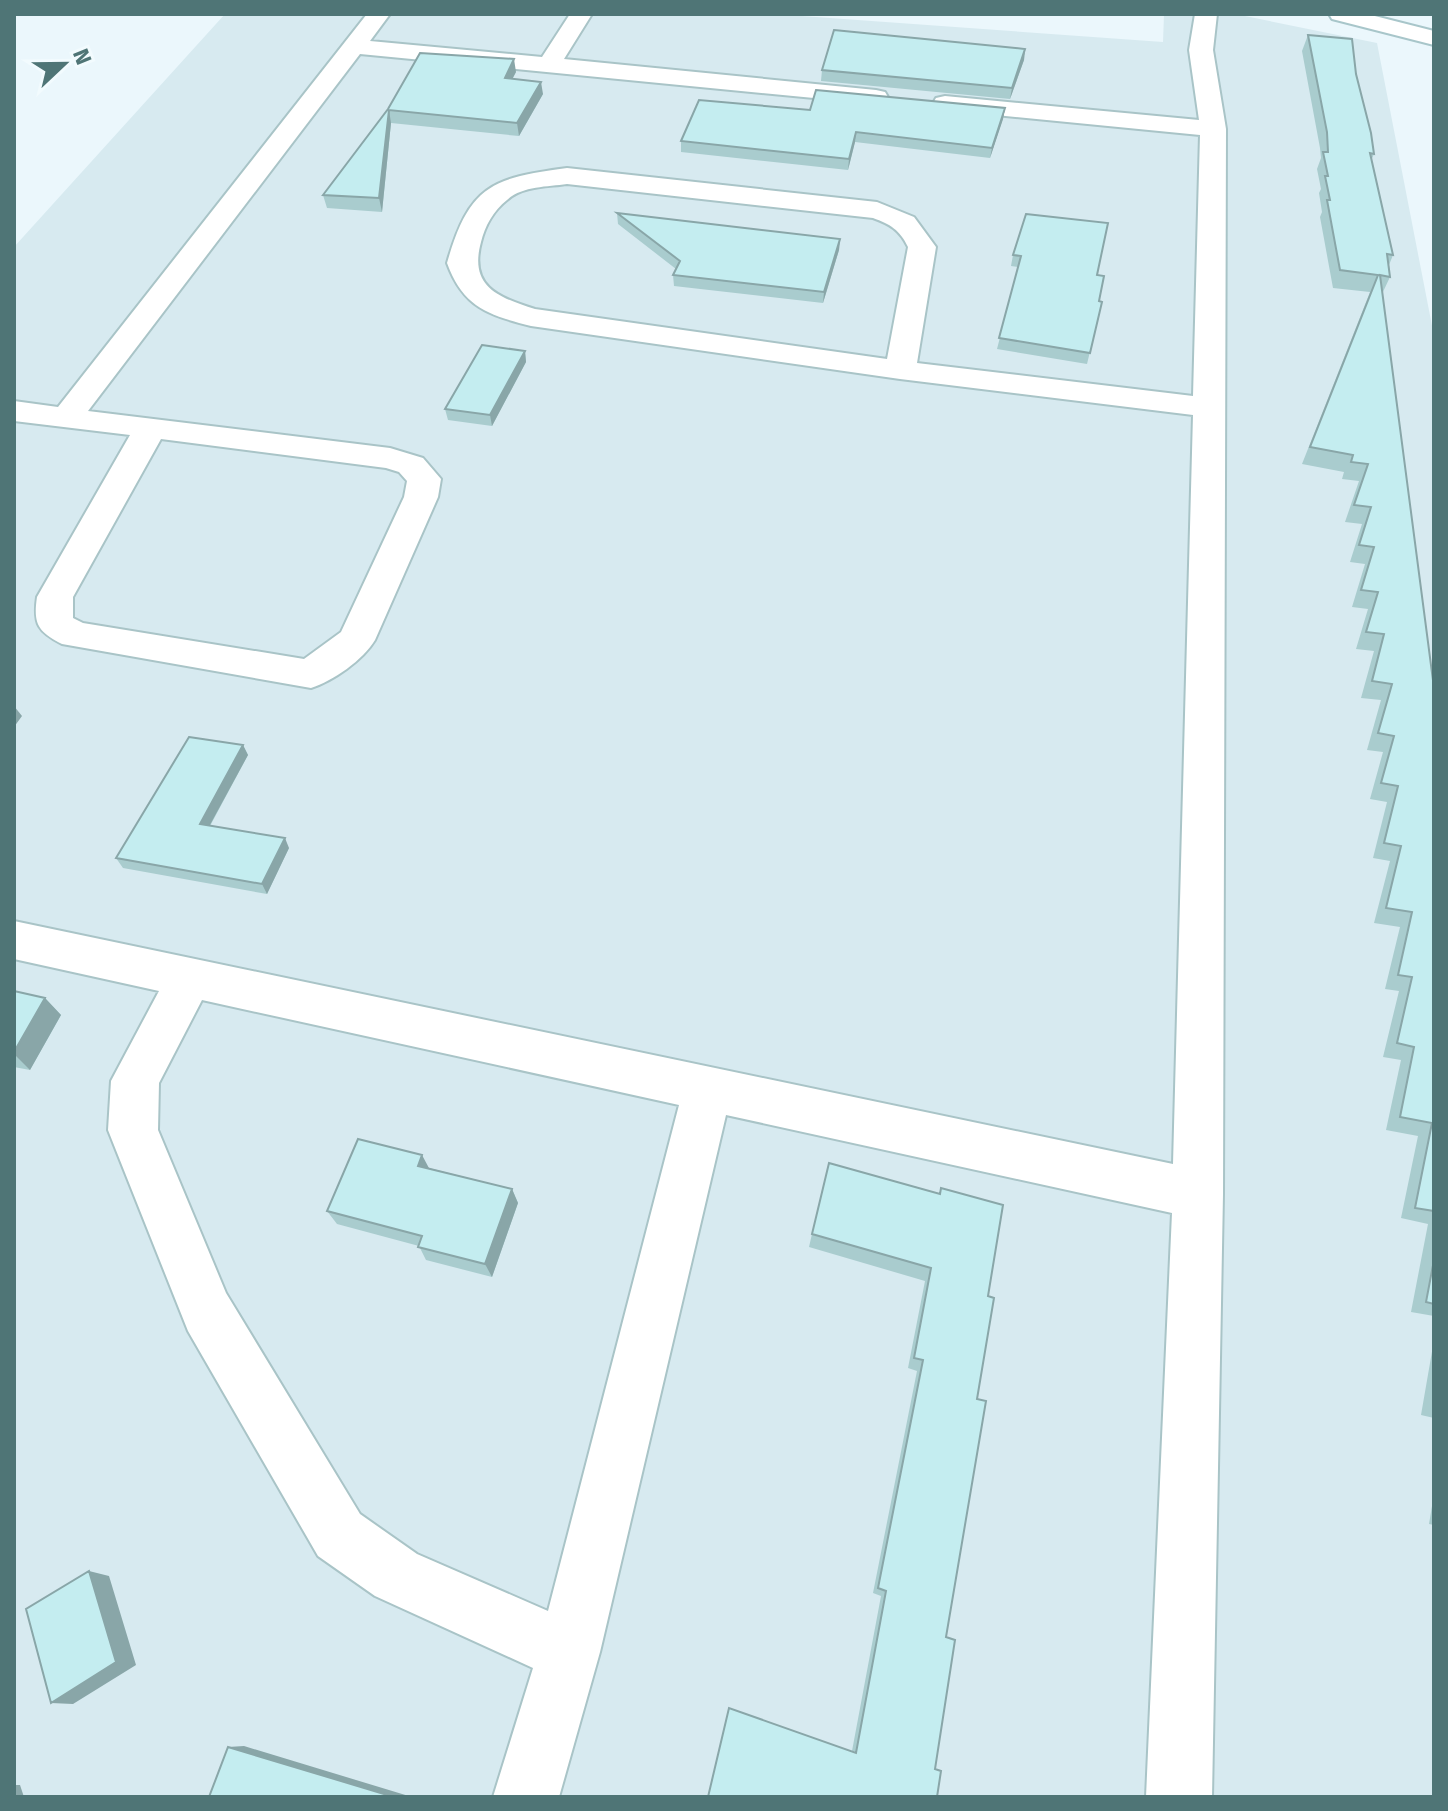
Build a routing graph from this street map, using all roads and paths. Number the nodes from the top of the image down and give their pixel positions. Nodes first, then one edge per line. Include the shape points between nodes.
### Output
1 (379, 14) edge
2 (581, 14) edge
3 (1206, 14) edge
4 (1340, 14) edge
5 (1434, 38) edge
6 (353, 46) junction
7 (549, 65) junction
8 (897, 99) edge
9 (929, 102) edge
10 (1213, 129) junction
11 (900, 370) junction
12 (1209, 407) junction
13 (14, 411) edge
14 (66, 418) junction
15 (150, 429) junction
16 (14, 940) edge
17 (190, 978) junction
18 (708, 1087) junction
19 (1198, 1194) junction
20 (569, 1652) junction
21 (526, 1797) edge
22 (1179, 1797) edge

1 - 6 street
2 - 7 street
3 - 10 street via 1201,50
4 - 5 street
6 - 7 street
6 - 14 street
7 - 8 street
9 - 10 street
10 - 12 street
11 - 11 street via 922,247 903,219 877,210 567,176 522,182 498,193 472,223 461,263 470,286 495,306 531,317
11 - 12 street
12 - 19 street
13 - 14 street
14 - 15 street
15 - 15 street via 390,458 411,465 424,479 421,497 356,640 311,674 75,635 57,626 55,597
16 - 17 street
17 - 18 street
17 - 20 street via 135,1081 133,1130 207,1312 339,1535 396,1575
18 - 19 street
18 - 20 street
19 - 22 street
20 - 21 street

